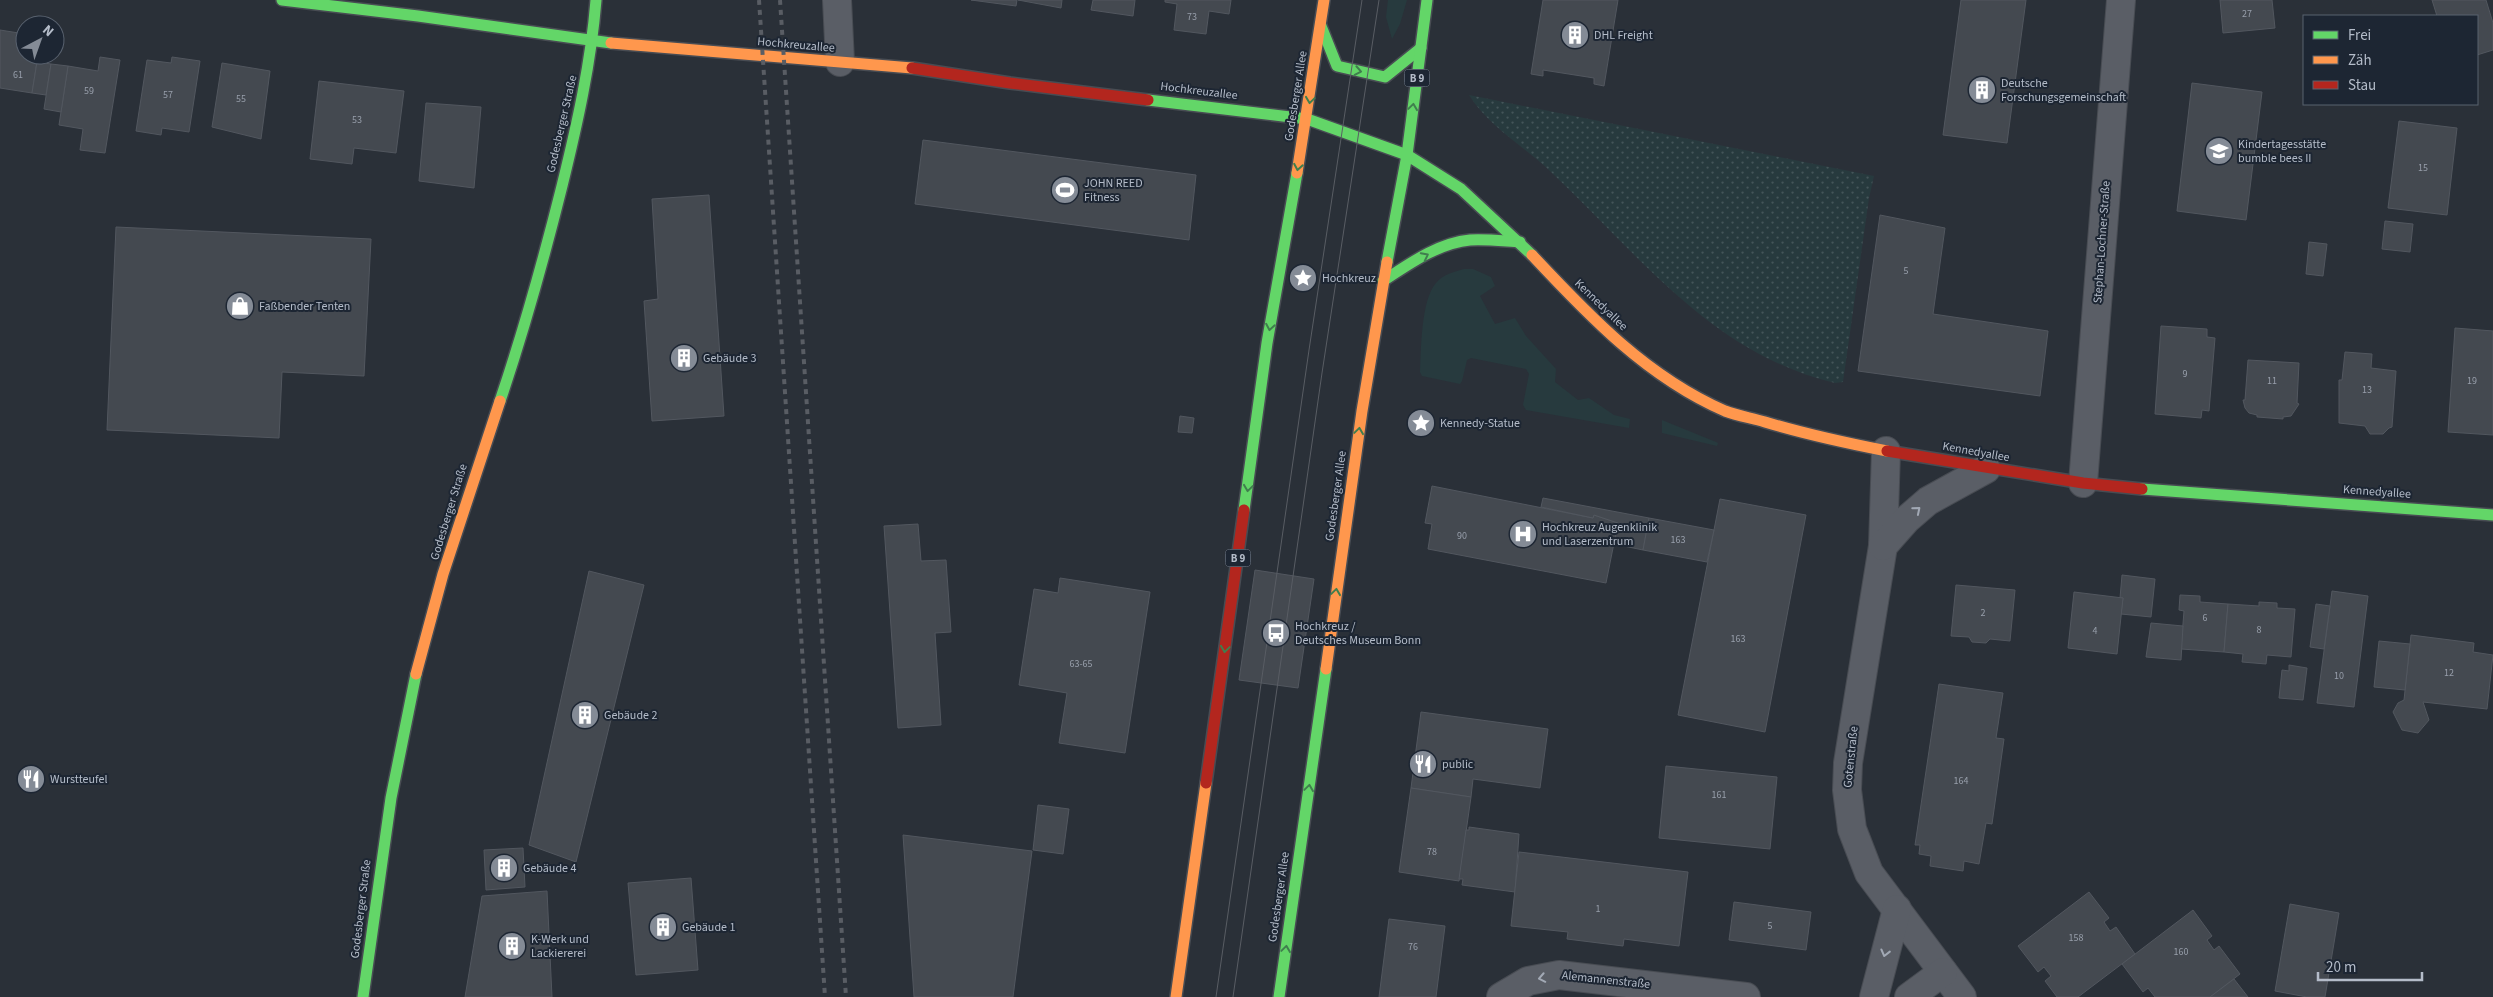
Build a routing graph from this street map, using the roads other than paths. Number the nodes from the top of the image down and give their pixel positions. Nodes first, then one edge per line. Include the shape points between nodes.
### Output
1 (282, 0) edge
2 (596, 0) edge
3 (837, 0) edge
4 (1324, 0) edge
5 (1427, 0) edge
6 (2121, 0) edge
7 (1320, 25) junction
8 (594, 42) junction
9 (1421, 48) junction
10 (840, 62) junction
11 (1307, 119) junction
12 (1407, 155) junction
13 (1520, 242) junction
14 (1383, 281) junction
15 (1886, 451) junction
16 (1986, 469) junction
17 (2084, 483) junction
18 (2493, 515) edge
19 (1884, 546) junction
20 (1896, 909) junction
21 (1943, 972) junction
22 (363, 997) edge
23 (1176, 997) edge
24 (1279, 997) edge
25 (1501, 997) edge
26 (1746, 997) edge
27 (1874, 997) edge
28 (1908, 997) edge
29 (1962, 997) edge

1 - 8 main road, Hochkreuzallee
2 - 8 main road, Godesberger Straße
3 - 10 street
4 - 7 main road, Godesberger Allee / B 9
5 - 9 main road, Godesberger Allee / B 9
6 - 17 street, Stephan-Lochner-Straße
7 -> 9 main road via 1337,66 1385,77
7 -> 11 main road, Godesberger Allee / B 9
8 - 10 main road, Hochkreuzallee
8 - 22 main road, Godesberger Straße via 548,243 435,602 401,737 376,890
12 -> 9 main road, Godesberger Allee / B 9
10 - 11 main road, Hochkreuzallee via 912,68
11 - 12 main road, Kennedyallee
11 -> 23 main road, Godesberger Allee / B 9 via 1268,343
12 - 13 main road, Kennedyallee via 1461,190
12 - 14 main road, Godesberger Allee / B 9
14 -> 13 main road via 1424,256 1455,243 1484,240
13 - 15 main road, Kennedyallee via 1581,307 1634,355 1668,380 1726,411 1810,435
24 -> 14 main road, Godesberger Allee / B 9
15 - 16 main road, Kennedyallee
15 - 19 street, Gotenstraße
16 - 17 main road, Kennedyallee
19 -> 16 street via 1928,501
17 - 18 main road, Kennedyallee
19 - 20 street, Gotenstraße via 1848,763 1847,790 1858,849 1869,873
20 - 21 street, Gotenstraße
20 -> 27 street
21 - 28 street
21 - 29 street, Gotenstraße
26 -> 25 street, Alemannenstraße via 1559,975 1528,981

